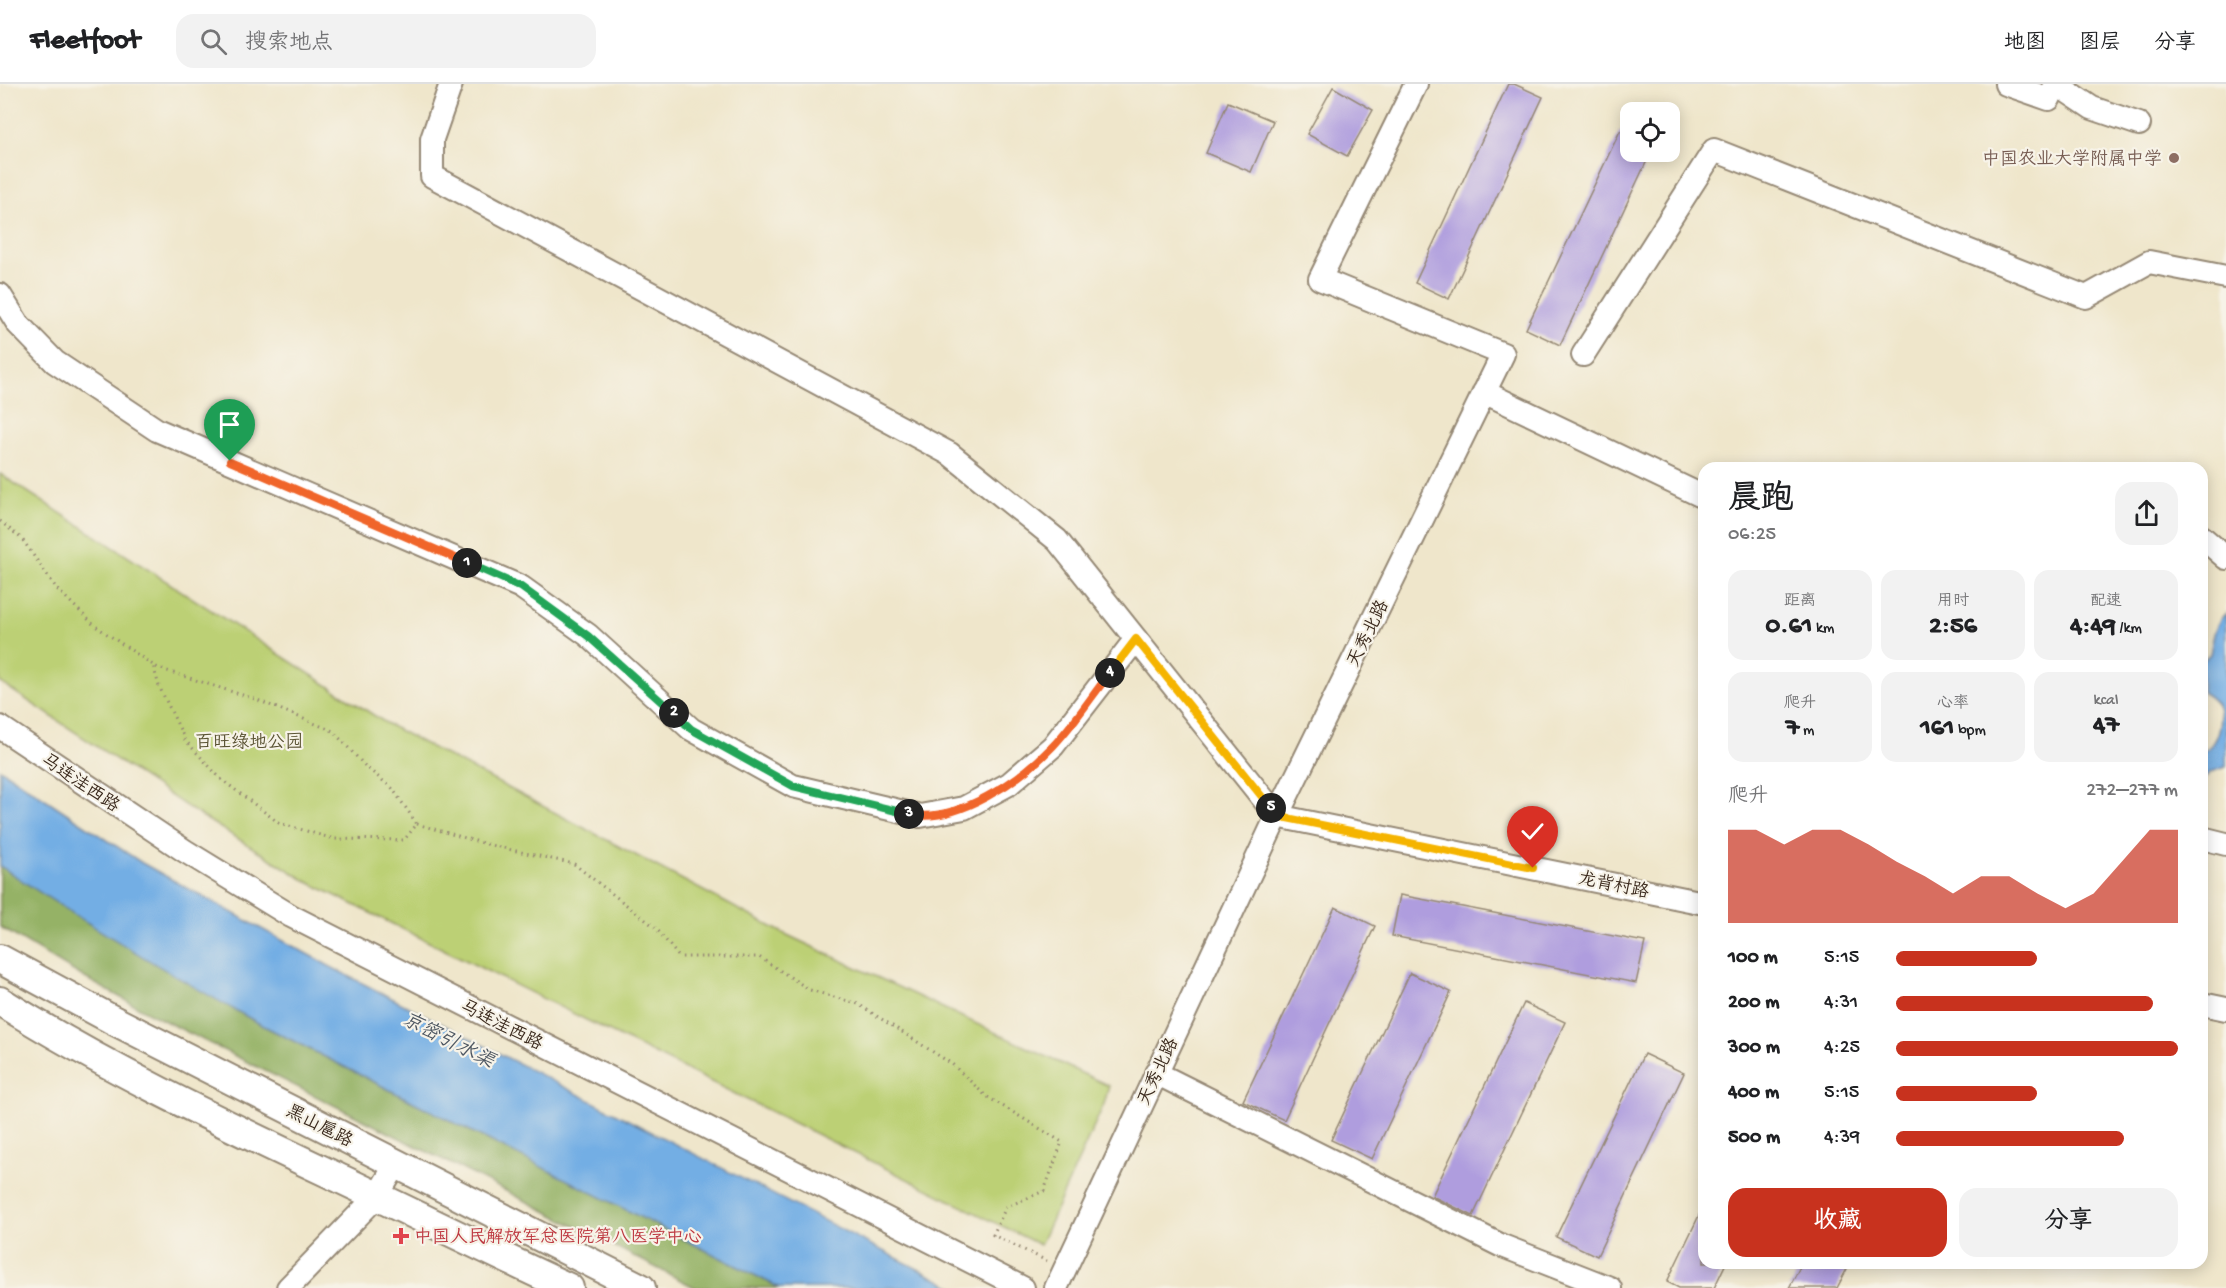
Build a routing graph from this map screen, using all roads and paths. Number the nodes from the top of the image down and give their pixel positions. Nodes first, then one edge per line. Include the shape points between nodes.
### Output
1 (451, 84) edge
2 (1416, 84) edge
3 (2006, 84) edge
4 (2056, 84) edge
5 (2139, 124) dead end
6 (2226, 277) edge
7 (0, 295) edge
8 (1583, 355) dead end
9 (1484, 392) junction
10 (1698, 494) edge
11 (0, 521) edge
12 (2208, 542) edge
13 (2226, 558) edge
14 (1136, 639) junction
15 (153, 665) junction
16 (0, 727) edge
17 (1277, 816) junction
18 (417, 824) junction
19 (2208, 840) edge
20 (2226, 844) edge
21 (1698, 902) edge
22 (0, 959) edge
23 (0, 1001) edge
24 (2208, 1005) edge
25 (2226, 1009) edge
26 (1156, 1073) junction
27 (321, 1127) junction
28 (306, 1162) junction
29 (397, 1163) junction
30 (377, 1196) junction
31 (1060, 1279) edge
32 (288, 1288) edge
33 (569, 1288) edge
34 (641, 1288) edge
35 (1023, 1288) edge
36 (1610, 1288) edge

1 - 14 street via 432,139 432,176 950,454 1057,540
2 - 9 street, 天秀北路 via 1320,279 1503,354
3 - 4 street via 2049,99
4 - 5 street via 2092,108
6 - 8 street via 2149,262 2086,297 1714,150
7 - 14 street via 18,324 55,362 157,430 521,587 588,636 691,729 793,786 920,816 964,808 1009,784 1053,746
9 - 10 street
9 - 17 street, 天秀北路
11 - 15 path via 22,539 57,589 94,625
12 - 13 street
14 - 17 street
15 - 18 path via 255,699 333,731 392,788
15 - 18 path via 185,740 221,779 279,824 334,839 404,840
16 - 35 street, 马连洼西路 via 185,851 291,916
17 - 21 street, 龙背村路
17 - 26 street, 天秀北路
18 - 31 path via 574,864 656,928 679,957 759,957 810,990 858,1004 952,1064 986,1096 1062,1142 1044,1191 1006,1207 993,1235
19 - 20 street
22 - 27 main road, 黑山扈路
23 - 28 main road via 91,1055
24 - 25 street
26 - 31 street, 天秀北路
26 - 36 street via 1500,1245
27 - 28 main road via 330,1143 327,1152 320,1160
27 - 29 main road, 黑山扈路
28 - 30 main road
29 - 30 street
29 - 34 main road, 黑山扈路
30 - 32 street
30 - 33 main road

